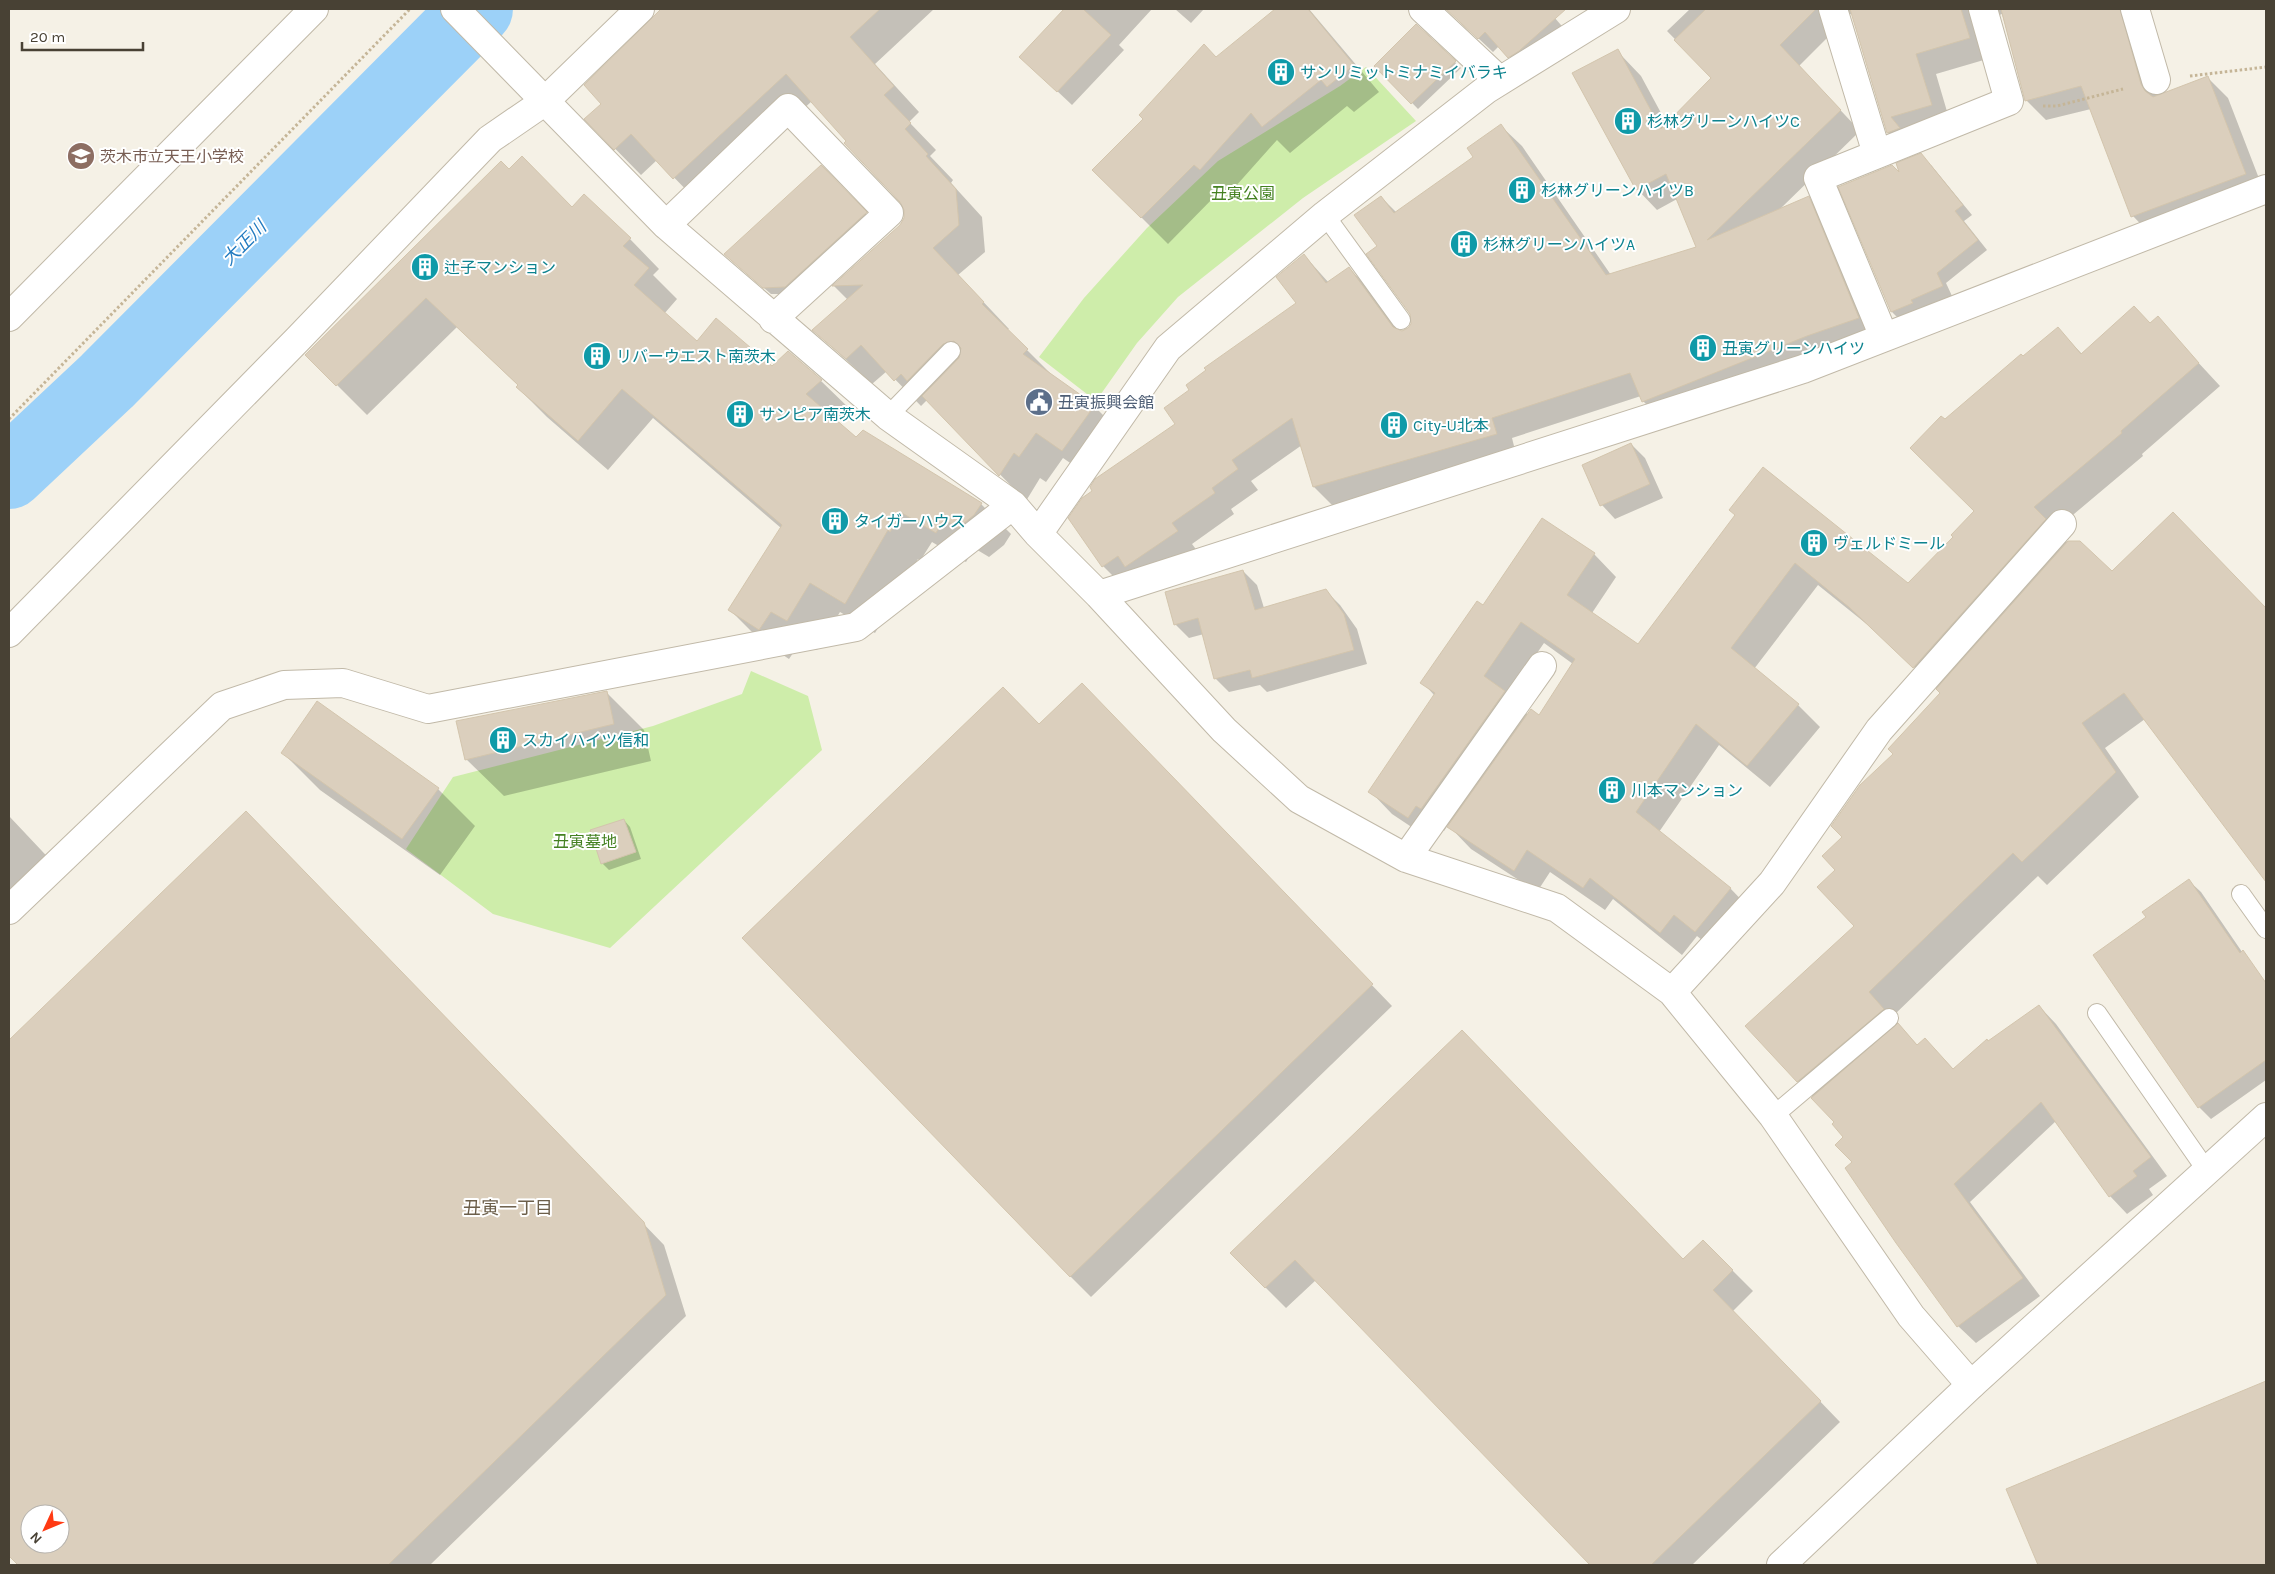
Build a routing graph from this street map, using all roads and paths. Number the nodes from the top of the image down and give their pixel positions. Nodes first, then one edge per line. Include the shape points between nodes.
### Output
1 (314, 9) edge
2 (410, 9) edge
3 (455, 9) edge
4 (640, 9) edge
5 (1423, 9) edge
6 (1616, 9) edge
7 (1833, 9) edge
8 (1983, 9) edge
9 (2135, 9) edge
10 (2156, 80) dead end
11 (1500, 81) junction
12 (544, 102) junction
13 (1877, 154) junction
14 (2266, 190) edge
15 (1325, 215) junction
16 (666, 225) junction
17 (9, 317) edge
18 (773, 319) junction
19 (1401, 320) dead end
20 (1884, 337) junction
21 (951, 351) dead end
22 (888, 416) junction
23 (9, 418) edge
24 (1013, 505) junction
25 (2062, 524) dead end
26 (1038, 534) junction
27 (1099, 595) junction
28 (9, 633) edge
29 (1542, 666) dead end
30 (1406, 858) junction
31 (2241, 894) dead end
32 (9, 910) edge
33 (2266, 929) edge
34 (1672, 992) junction
35 (2097, 1013) dead end
36 (1889, 1018) dead end
37 (1773, 1116) junction
38 (2266, 1117) edge
39 (2207, 1170) junction
40 (1971, 1385) junction
41 (1781, 1565) edge

1 - 17 street
2 - 23 path
3 - 12 street
4 - 12 street
5 - 11 street
6 - 11 street
7 - 13 street
8 - 13 street via 2009,101
9 - 10 street
11 - 15 street
12 - 16 street
12 - 28 street via 490,139
13 - 20 street via 1818,178
14 - 20 street
15 - 19 lane
15 - 26 street via 1168,348
16 - 18 street
16 - 18 street via 788,108 889,213
18 - 22 street
20 - 27 street via 1803,369
21 - 22 lane
22 - 24 street
24 - 26 street
24 - 32 street via 856,627 428,709 343,683 284,685 222,706
25 - 34 street via 1879,730 1772,883
26 - 27 street
27 - 30 street via 1224,730 1299,799
29 - 30 street
30 - 34 street via 1557,908
31 - 33 lane
34 - 37 street
35 - 39 lane
36 - 37 lane
37 - 40 street via 1911,1316
38 - 39 street
39 - 40 street
40 - 41 street

